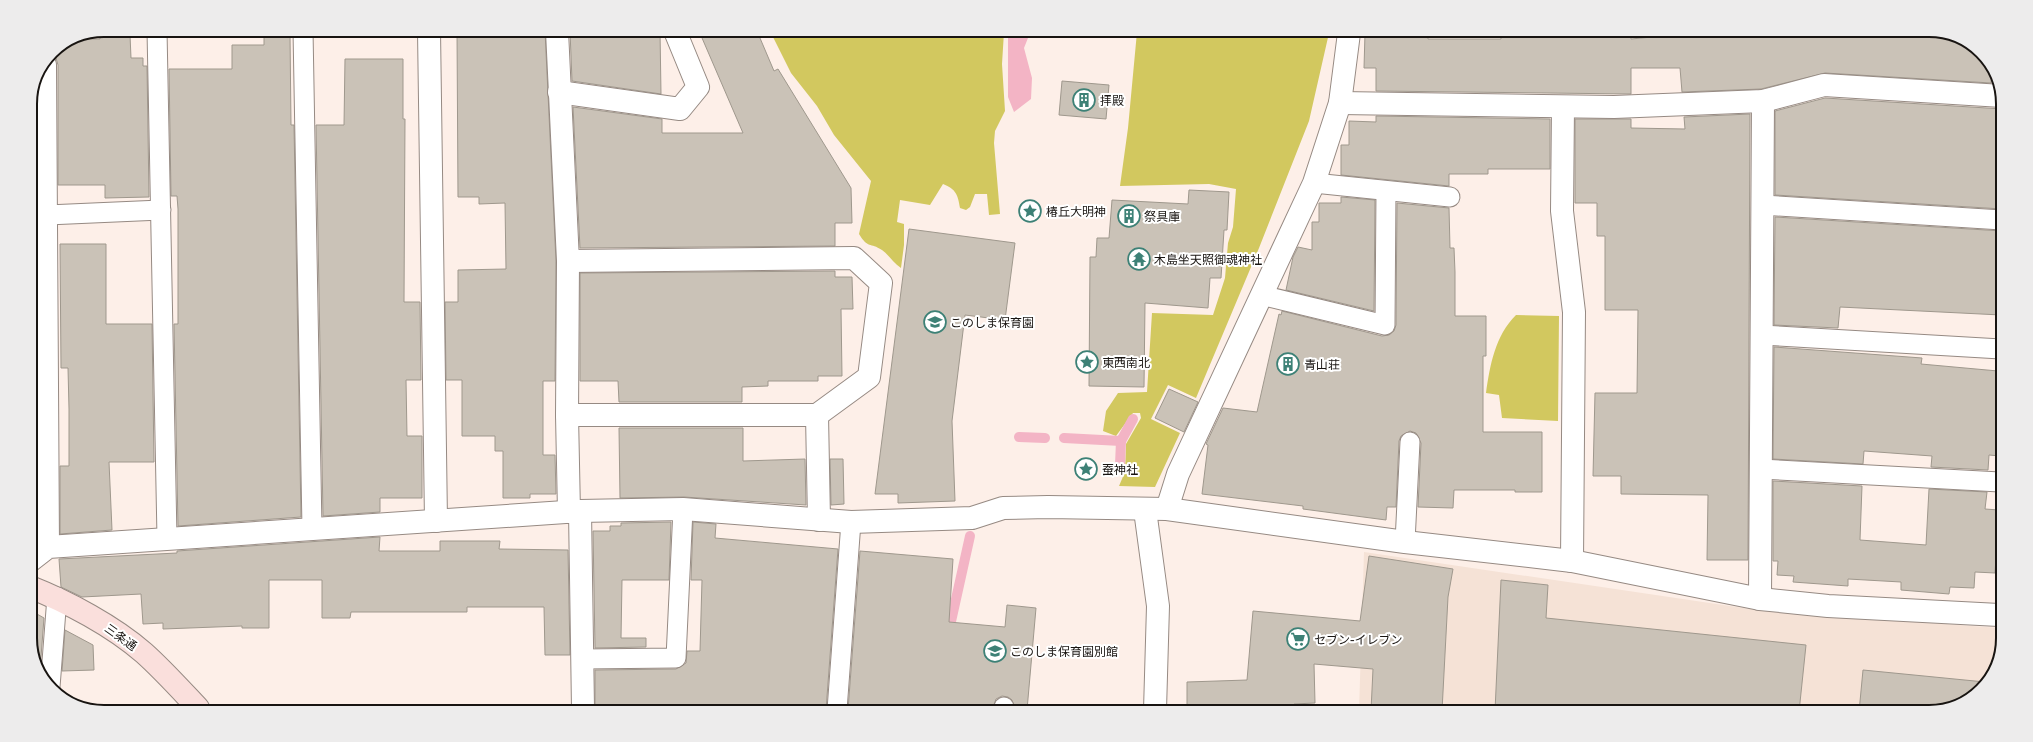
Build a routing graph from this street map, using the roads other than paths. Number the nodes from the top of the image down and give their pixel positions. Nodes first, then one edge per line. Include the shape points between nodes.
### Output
1 (157, 37) edge
2 (303, 37) edge
3 (429, 37) edge
4 (556, 37) edge
5 (677, 37) edge
6 (1348, 37) edge
7 (45, 72) edge
8 (559, 92) junction
9 (1995, 96) edge
10 (1762, 101) junction
11 (1340, 103) junction
12 (1563, 107) junction
13 (38, 166) edge
14 (1314, 183) junction
15 (1386, 191) junction
16 (1450, 197) dead end
17 (1762, 205) junction
18 (161, 210) junction
19 (47, 215) junction
20 (1996, 220) edge
21 (568, 261) junction
22 (1261, 295) junction
23 (1761, 335) junction
24 (1996, 349) edge
25 (817, 415) junction
26 (567, 416) junction
27 (1410, 442) dead end
28 (1760, 469) junction
29 (1996, 482) edge
30 (683, 509) junction
31 (1167, 509) junction
32 (1145, 510) junction
33 (575, 511) junction
34 (819, 520) junction
35 (436, 521) junction
36 (851, 522) junction
37 (312, 529) junction
38 (166, 538) junction
39 (1405, 542) junction
40 (48, 547) junction
41 (37, 555) edge
42 (1572, 561) junction
43 (37, 590) edge
44 (57, 597) junction
45 (1760, 599) junction
46 (1996, 615) edge
47 (582, 659) junction
48 (51, 679) edge
49 (195, 705) edge
50 (583, 705) edge
51 (837, 705) edge
52 (1155, 705) edge

1 - 18 lane
2 - 37 lane
3 - 35 street
4 - 8 street
5 - 8 street via 698,87 680,108
6 - 11 street
7 - 13 street
8 - 21 street
9 - 10 street via 1824,85
10 - 12 street
10 - 17 street
11 - 12 street
11 - 14 street
12 - 42 street via 1562,211 1574,312
13 - 19 street
14 - 15 lane
14 - 22 street
15 - 16 lane
15 - 22 lane via 1385,325
17 - 20 lane
17 - 23 street
18 - 19 lane
18 - 38 lane
19 - 40 street
21 - 25 street via 854,258 881,283 869,377
21 - 26 street
22 - 31 street via 1178,474
23 - 24 lane
23 - 28 street
25 - 26 street
25 - 34 street
26 - 33 street
27 - 39 lane
28 - 29 lane
28 - 45 street
30 - 33 street
30 - 34 street
30 - 47 lane via 676,658
31 - 32 street
31 - 39 street
32 - 36 street via 1003,508 972,518
32 - 52 street via 1158,606
33 - 35 street
33 - 47 street
34 - 36 street
35 - 37 street
36 - 51 lane
37 - 38 street
38 - 40 street
39 - 42 street
40 - 41 street
42 - 45 street
43 - 44 main road, 三条通
44 - 48 lane
44 - 49 main road, 三条通 via 144,652
45 - 46 street via 1828,606
47 - 50 street

